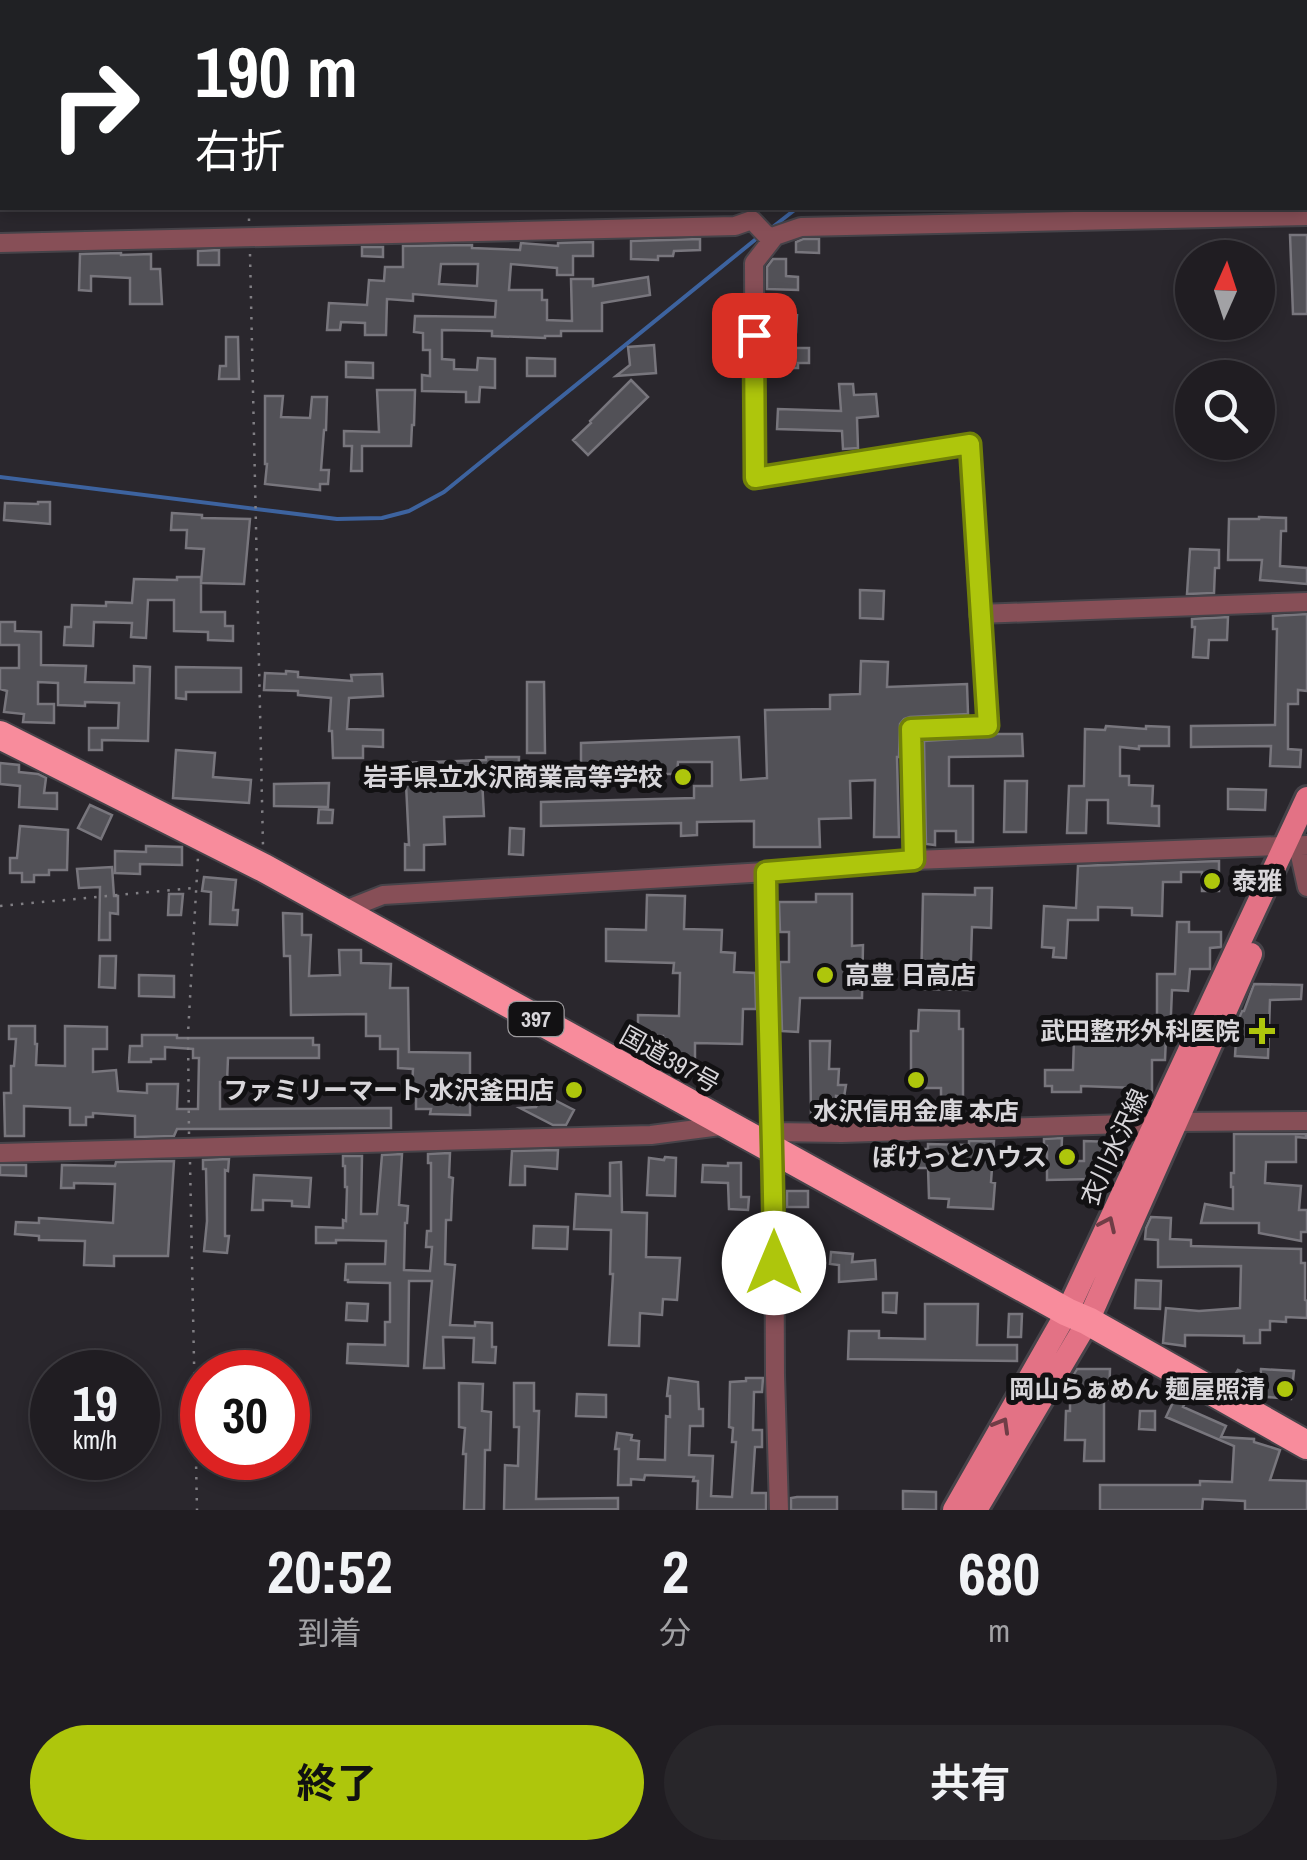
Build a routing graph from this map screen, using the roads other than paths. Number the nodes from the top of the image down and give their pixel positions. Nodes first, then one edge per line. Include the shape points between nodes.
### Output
1 (1307, 216) edge
2 (767, 234) junction
3 (0, 243) edge
4 (1307, 602) edge
5 (979, 614) junction
6 (0, 735) edge
7 (1307, 798) edge
8 (1299, 842) edge
9 (914, 860) junction
10 (766, 872) junction
11 (1307, 887) edge
12 (340, 912) junction
13 (1307, 1121) edge
14 (1167, 1122) junction
15 (728, 1125) junction
16 (773, 1142) junction
17 (0, 1153) edge
18 (1077, 1317) junction
19 (1307, 1444) edge
20 (779, 1510) edge
21 (954, 1510) edge
22 (976, 1510) edge

1 - 2 street via 800,227
2 - 3 street via 752,220 735,226
2 - 5 street via 754,263 755,478 970,444
4 - 5 street
5 - 9 street via 988,726 911,729
6 - 12 highway, 国道397号 / 397
7 - 8 main road, 衣川水沢線
8 - 9 street
8 - 11 street
8 - 14 main road, 衣川水沢線
9 - 10 street
10 - 12 street via 383,895
10 - 16 street
12 - 15 highway, 国道397号 / 397
13 - 14 street
14 - 16 street via 842,1133
14 - 18 main road, 衣川水沢線
15 - 16 highway, 国道397号 / 397
15 - 17 street via 651,1135
16 - 18 highway, 国道397号 / 397
16 - 20 street
18 - 19 highway, 国道397号 / 397
21 -> 18 main road, 衣川水沢線
18 - 22 main road, 衣川水沢線

